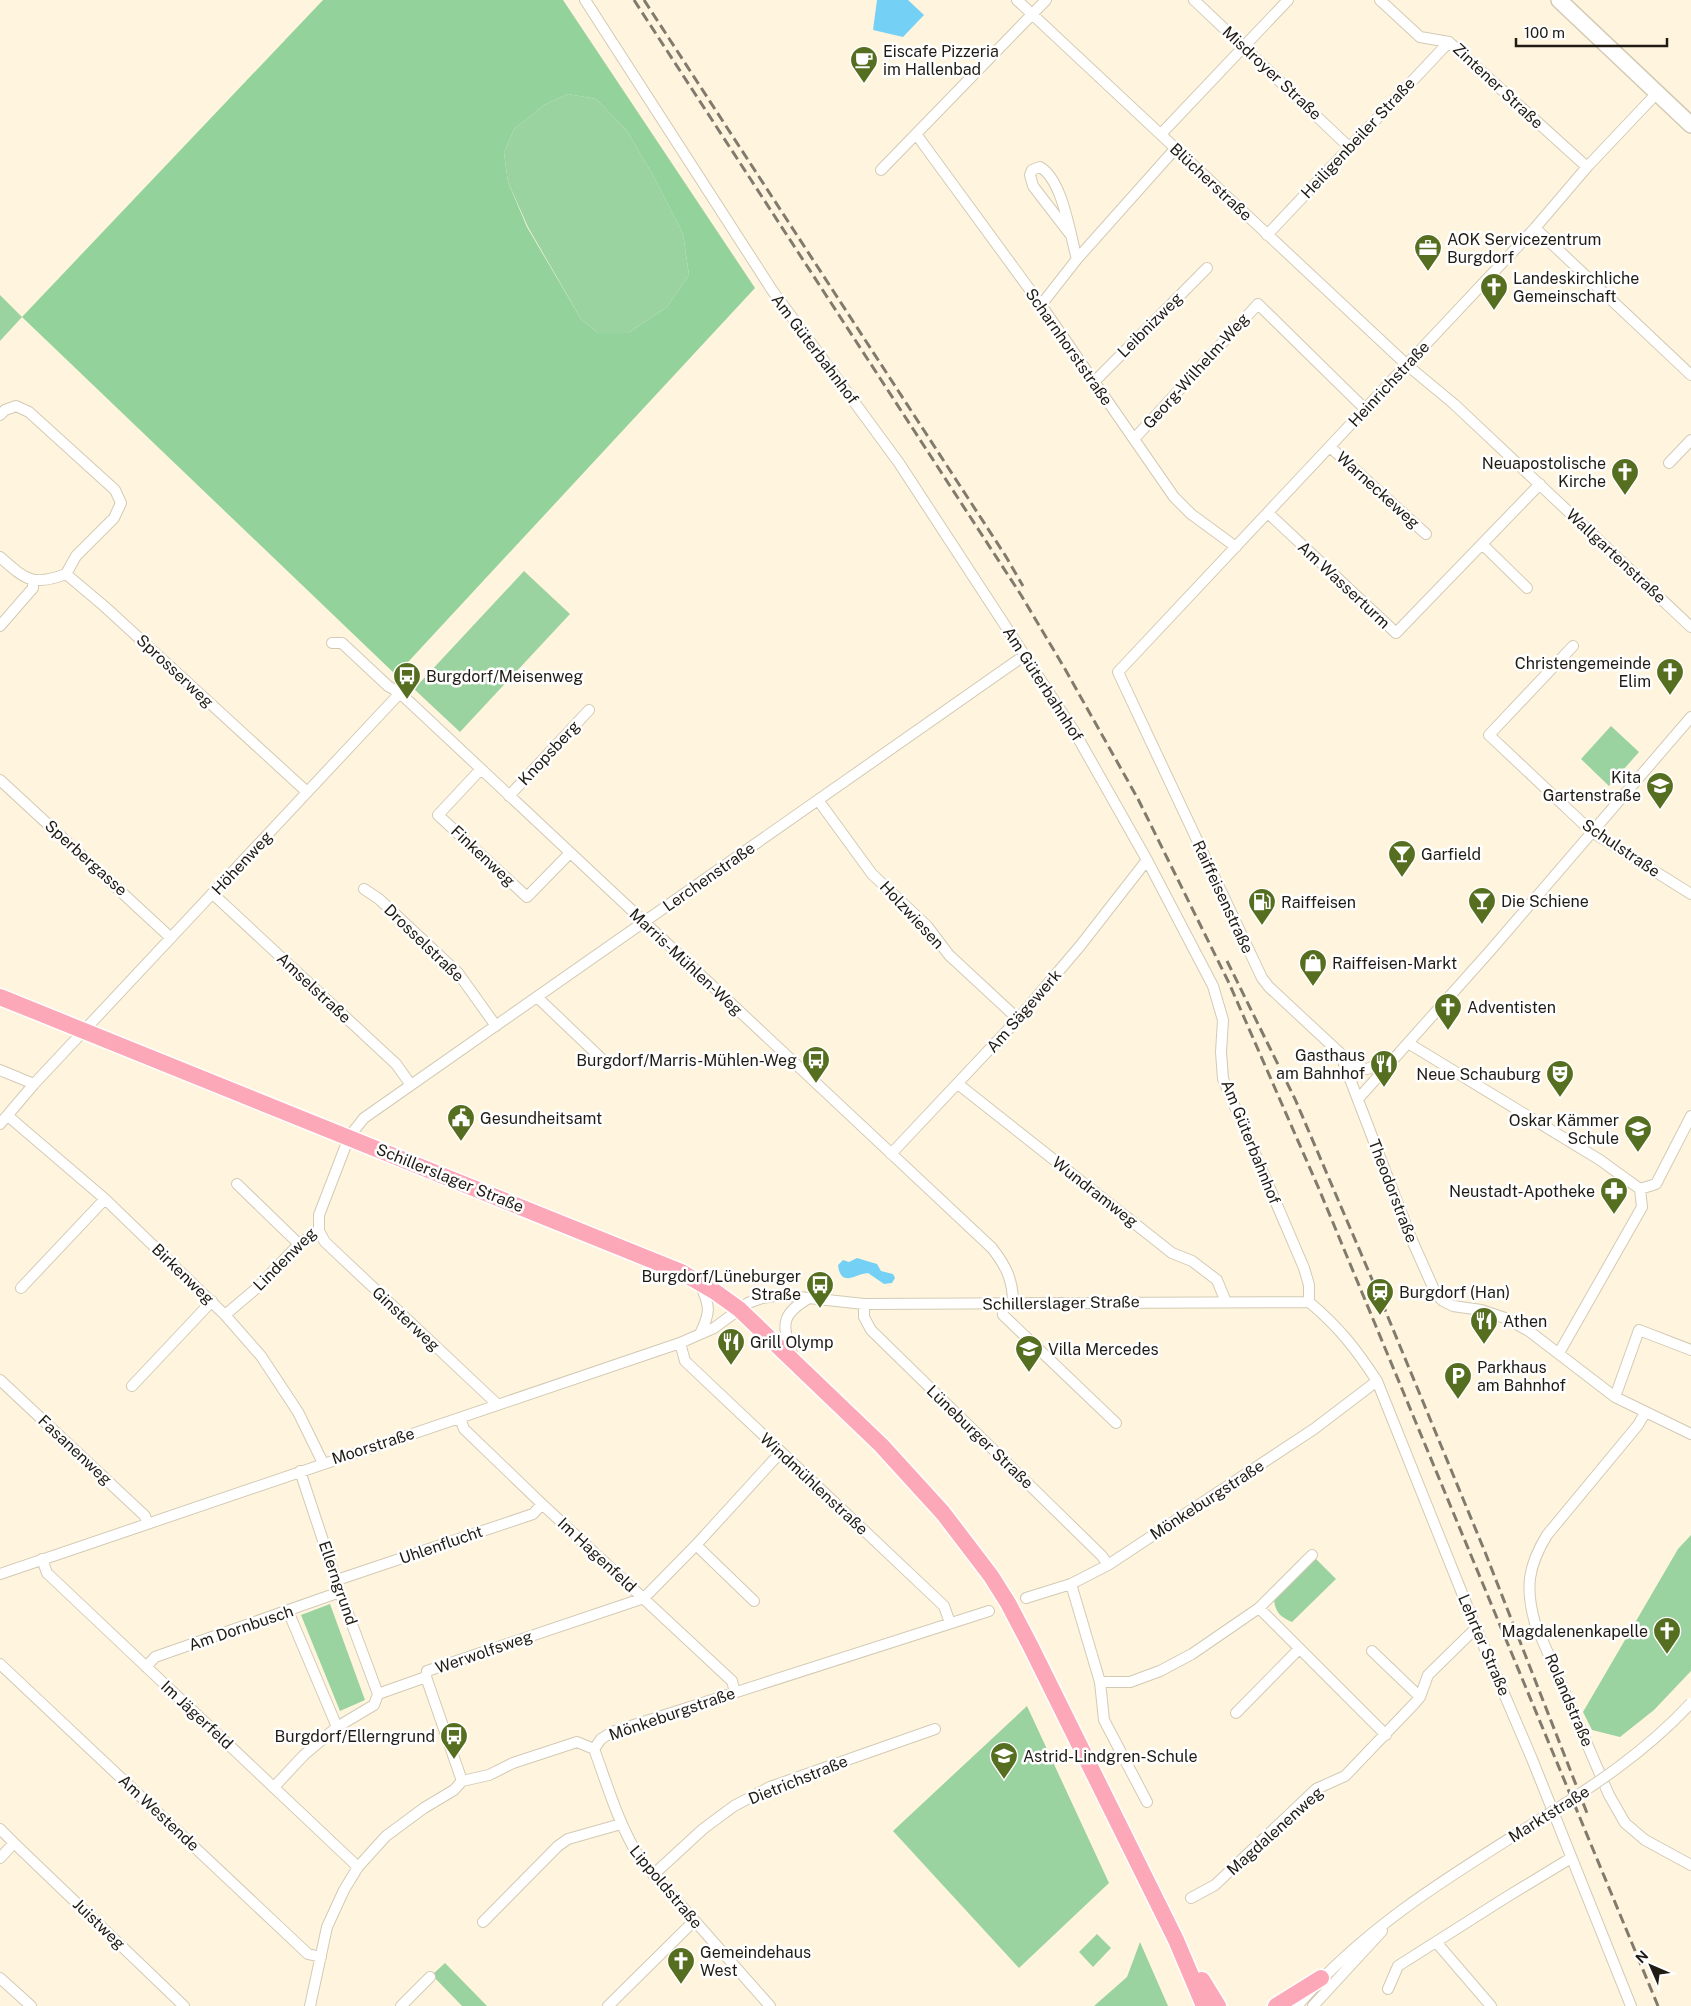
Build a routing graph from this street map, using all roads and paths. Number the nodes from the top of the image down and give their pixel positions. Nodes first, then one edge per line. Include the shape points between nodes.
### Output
1 (585, 0) edge
2 (1016, 0) edge
3 (1046, 0) edge
4 (1194, 0) edge
5 (1288, 0) edge
6 (1380, 0) edge
7 (1559, 0) edge
8 (1032, 15) junction
9 (1449, 42) junction
10 (1245, 48) junction
11 (1657, 93) junction
12 (1691, 124) edge
13 (916, 134) junction
14 (1161, 134) junction
15 (1349, 147) junction
16 (1175, 149) junction
17 (1587, 167) junction
18 (880, 170) dead end
19 (1535, 228) junction
20 (1070, 234) junction
21 (1267, 235) junction
22 (1076, 259) junction
23 (1206, 268) dead end
24 (1041, 305) junction
25 (1407, 365) junction
26 (1691, 375) edge
27 (1094, 382) junction
28 (1365, 409) junction
29 (0, 415) edge
30 (1134, 439) junction
31 (1691, 440) edge
32 (1330, 446) junction
33 (1669, 463) dead end
34 (1540, 484) junction
35 (1268, 513) junction
36 (1426, 534) dead end
37 (1482, 544) junction
38 (1236, 547) junction
39 (0, 557) edge
40 (66, 574) junction
41 (33, 580) junction
42 (1526, 588) dead end
43 (0, 626) edge
44 (1691, 627) edge
45 (332, 643) dead end
46 (1573, 646) dead end
47 (1025, 655) junction
48 (1118, 672) joint
49 (400, 694) junction
50 (589, 710) dead end
51 (1691, 717) edge
52 (481, 769) junction
53 (0, 780) edge
54 (307, 792) junction
55 (509, 796) junction
56 (818, 800) junction
57 (1592, 832) junction
58 (570, 853) junction
59 (1148, 860) junction
60 (364, 889) dead end
61 (213, 894) junction
62 (1691, 894) edge
63 (644, 922) junction
64 (171, 938) junction
65 (0, 997) edge
66 (537, 997) junction
67 (1018, 1019) junction
68 (496, 1026) junction
69 (84, 1031) junction
70 (1408, 1043) junction
71 (1394, 1059) junction
72 (604, 1061) dead end
73 (1344, 1064) junction
74 (0, 1070) edge
75 (34, 1084) junction
76 (958, 1084) junction
77 (411, 1085) junction
78 (1358, 1099) junction
79 (8, 1116) junction
80 (1691, 1116) edge
81 (0, 1124) edge
82 (349, 1137) junction
83 (891, 1154) junction
84 (237, 1184) dead end
85 (1640, 1189) junction
86 (105, 1199) junction
87 (319, 1230) junction
88 (299, 1244) junction
89 (700, 1283) junction
90 (20, 1288) dead end
91 (812, 1297) junction
92 (212, 1301) junction
93 (1226, 1302) junction
94 (1310, 1302) junction
95 (1013, 1303) junction
96 (864, 1304) junction
97 (1002, 1304) junction
98 (739, 1309) junction
99 (225, 1315) junction
100 (700, 1334) junction
101 (680, 1343) junction
102 (1691, 1350) edge
103 (1559, 1353) junction
104 (795, 1360) junction
105 (0, 1380) edge
106 (1377, 1381) junction
107 (132, 1386) dead end
108 (1615, 1397) junction
109 (497, 1404) junction
110 (1645, 1413) junction
111 (460, 1418) junction
112 (1116, 1423) dead end
113 (1691, 1434) edge
114 (780, 1453) junction
115 (323, 1463) junction
116 (300, 1472) junction
117 (542, 1504) junction
118 (147, 1523) junction
119 (696, 1545) junction
120 (1312, 1555) dead end
121 (42, 1559) junction
122 (1108, 1565) junction
123 (0, 1574) edge
124 (337, 1580) junction
125 (1072, 1584) junction
126 (340, 1592) junction
127 (644, 1598) junction
128 (1026, 1598) dead end
129 (754, 1602) dead end
130 (1259, 1608) junction
131 (989, 1610) dead end
132 (288, 1612) junction
133 (950, 1623) junction
134 (1476, 1628) junction
135 (1299, 1649) junction
136 (1372, 1651) dead end
137 (0, 1664) edge
138 (146, 1667) junction
139 (426, 1676) junction
140 (1100, 1682) junction
141 (735, 1692) junction
142 (378, 1694) junction
143 (1420, 1697) junction
144 (1691, 1703) edge
145 (1236, 1713) dead end
146 (336, 1727) junction
147 (935, 1729) dead end
148 (1386, 1734) junction
149 (594, 1750) junction
150 (462, 1781) junction
151 (274, 1787) junction
152 (1147, 1802) dead end
153 (621, 1824) junction
154 (0, 1829) edge
155 (14, 1843) junction
156 (0, 1858) edge
157 (1571, 1858) junction
158 (1691, 1865) edge
159 (358, 1867) junction
160 (653, 1875) junction
161 (1191, 1898) dead end
162 (1398, 1913) junction
163 (694, 1921) junction
164 (483, 1922) dead end
165 (1176, 1940) junction
166 (1436, 1942) junction
167 (321, 1957) junction
168 (430, 1977) dead end
169 (0, 1978) edge
170 (1321, 1978) junction
171 (1388, 1989) dead end
172 (30, 2006) edge
173 (184, 2006) edge
174 (310, 2006) edge
175 (401, 2006) edge
176 (608, 2006) edge
177 (770, 2006) edge
178 (1204, 2006) edge
179 (1218, 2006) edge
180 (1276, 2006) edge
181 (1297, 2006) edge
182 (1313, 2006) edge
183 (1491, 2006) edge
184 (1631, 2006) edge

1 - 47 street, Am Güterbahnhof via 772,290 899,463
2 - 8 street, Blücherstraße
3 - 8 street
4 - 10 street, Misdroyer Straße
5 - 10 street
6 - 9 street, Zintener Straße via 1420,37
7 - 11 street
8 - 13 street
8 - 14 street, Blücherstraße
9 - 15 street, Heiligenbeiler Straße
9 - 17 street, Zintener Straße
10 - 14 street
10 - 15 street, Misdroyer Straße
11 - 12 street
11 - 17 street, Heinrichstraße
13 - 18 street
13 - 24 street, Scharnhorststraße
14 - 16 street, Blücherstraße
15 - 21 street, Heiligenbeiler Straße
16 - 21 street, Blücherstraße
16 - 22 street
17 - 19 street, Heinrichstraße
19 - 25 street, Heinrichstraße
19 - 26 street
20 - 20 street via 1065,206 1052,179 1040,168 1032,170 1033,186
20 - 22 street
21 - 25 street, Blücherstraße
22 - 24 street
23 - 27 street, Leibnizweg
24 - 27 street, Scharnhorststraße
25 - 28 street, Heinrichstraße
25 - 34 street, Wallgartenstraße
27 - 30 street, Scharnhorststraße
28 - 30 street, Georg-Wilhelm-Weg via 1258,304
28 - 32 street, Heinrichstraße
29 - 40 street via 16,406 29,412 114,490 120,503 114,518 76,556
30 - 38 street, Scharnhorststraße via 1174,497 1191,514
31 - 33 street
32 - 35 street, Heinrichstraße
32 - 36 street, Warneckeweg
34 - 37 street, Am Wasserturm
34 - 44 street, Wallgartenstraße
35 - 37 street, Am Wasserturm via 1396,633
35 - 38 street, Heinrichstraße
37 - 42 street
38 - 48 street, Heinrichstraße
39 - 41 street via 22,576
40 - 41 street via 53,579
40 - 54 street, Sprosserweg
41 - 43 street via 33,588
45 - 49 street, Marris-Mühlen-Weg via 342,643
46 - 57 street, Schulstraße via 1489,735
47 - 56 street, Lerchenstraße
47 - 59 street, Am Güterbahnhof via 1074,731
48 - 73 street, Raiffeisenstraße via 1262,978 1340,1053
49 - 52 street, Marris-Mühlen-Weg
49 - 54 street, Höhenweg
50 - 55 street, Knopsberg
51 - 57 street
52 - 55 street, Marris-Mühlen-Weg
52 - 58 street, Finkenweg via 438,815 527,897
53 - 64 street, Sperbergasse
54 - 61 street, Höhenweg
55 - 58 street, Marris-Mühlen-Weg
56 - 63 street, Lerchenstraße
56 - 67 street, Holzwiesen via 872,874 927,926 949,955
57 - 62 street, Schulstraße
57 - 70 street
58 - 63 street, Marris-Mühlen-Weg
59 - 67 street, Am Sägewerk
59 - 94 street, Am Güterbahnhof via 1213,986 1223,1020 1223,1079 1304,1268
60 - 68 street, Drosselstraße via 379,899 458,973
61 - 64 street, Höhenweg
61 - 77 street, Amselstraße via 389,1058
63 - 66 street, Lerchenstraße
63 - 83 street, Marris-Mühlen-Weg
64 - 69 street, Höhenweg
65 - 69 main road, Schillerslager Straße
66 - 68 street, Lerchenstraße
66 - 72 street
67 - 76 street, Am Sägewerk
68 - 77 street, Lerchenstraße
69 - 75 street, Höhenweg
69 - 82 main road, Schillerslager Straße
70 - 71 street
70 - 85 street via 1600,1160
71 - 73 street via 1367,1069
71 - 78 street
73 - 78 street, Raiffeisenstraße
74 - 75 street
75 - 79 street, Höhenweg
76 - 83 street, Am Sägewerk
76 - 93 street, Wundramweg via 1172,1253 1192,1261 1217,1280
77 - 82 street, Lerchenstraße via 364,1118
78 - 103 street, Theodorstraße via 1436,1294 1448,1304 1505,1318
79 - 81 street, Höhenweg
79 - 86 street, Birkenweg
80 - 85 street via 1656,1184
82 - 87 street, Lindenweg via 319,1215
82 - 89 main road, Schillerslager Straße via 672,1268
83 - 95 street, Marris-Mühlen-Weg via 992,1248 1013,1285
84 - 88 street
85 - 103 street via 1642,1207
86 - 90 street
86 - 92 street, Birkenweg
87 - 88 street, Lindenweg
87 - 109 street, Ginsterweg via 324,1242
88 - 99 street, Lindenweg via 258,1287
89 - 98 main road, Schillerslager Straße
89 - 100 street via 709,1308 708,1320
91 - 96 street, Schillerslager Straße
91 - 98 street, Schillerslager Straße via 781,1295 762,1298
91 - 104 street via 800,1304 786,1320 784,1329
92 - 99 street, Birkenweg
92 - 107 street
93 - 94 street, Schillerslager Straße
93 - 95 street, Schillerslager Straße
94 - 106 street, Lehrter Straße via 1332,1320
95 - 97 street, Schillerslager Straße
96 - 97 street, Schillerslager Straße
96 - 122 street, Lüneburger Straße via 864,1316 871,1330
97 - 112 street via 1003,1315
98 - 100 street, Moorstraße via 714,1328
98 - 104 main road
99 - 115 street, Birkenweg via 261,1356 298,1412
100 - 101 street, Moorstraße
101 - 109 street, Moorstraße
101 - 114 street, Windmühlenstraße via 685,1361
102 - 108 street via 1639,1330
103 - 108 street, Theodorstraße
104 - 165 main road via 906,1472 992,1576 1030,1645
105 - 118 street, Fasanenweg via 145,1516
106 - 122 street, Mönkeburgstraße via 1314,1429
106 - 134 street, Lehrter Straße
108 - 110 street, Theodorstraße
109 - 111 street, Moorstraße
110 - 113 street, Theodorstraße
110 - 158 street, Rolandstraße via 1638,1426 1547,1535 1531,1568 1528,1587 1535,1622 1609,1795 1625,1823 1645,1840
111 - 115 street, Moorstraße
111 - 117 street, Im Hagenfeld via 464,1429
114 - 119 street
114 - 133 street, Windmühlenstraße via 944,1606
115 - 116 street, Moorstraße
116 - 118 street, Moorstraße
116 - 124 street, Ellerngrund
117 - 124 street, Uhlenflucht via 533,1514
117 - 127 street, Im Hagenfeld
118 - 121 street, Moorstraße
119 - 127 street
119 - 129 street
120 - 130 street
121 - 123 street, Moorstraße
121 - 138 street, Im Jägerfeld via 47,1573
122 - 125 street, Mönkeburgstraße
124 - 126 street, Ellerngrund
125 - 128 street, Mönkeburgstraße
125 - 140 street
126 - 132 street, Am Dornbusch
126 - 142 street, Ellerngrund
127 - 139 street, Werwolfsweg via 427,1671
127 - 141 street, Im Hagenfeld via 732,1681
130 - 135 street
130 - 140 street via 1192,1654 1160,1671 1130,1682
131 - 133 street, Mönkeburgstraße
132 - 138 street, Am Dornbusch via 155,1657
132 - 146 street
133 - 141 street, Mönkeburgstraße
134 - 143 street, Magdalenenweg via 1428,1676
134 - 157 street, Lehrter Straße
135 - 145 street
135 - 148 street
136 - 143 street
137 - 167 street, Am Westende via 308,1954
138 - 151 street, Im Jägerfeld
139 - 142 street, Werwolfsweg
139 - 150 street
140 - 152 street via 1104,1720
141 - 149 street, Mönkeburgstraße via 612,1732
142 - 146 street, Werwolfsweg via 374,1705
143 - 148 street, Magdalenenweg
144 - 162 street, Marktstraße, bridge via 1670,1726 1592,1788 1450,1876
146 - 151 street, Werwolfsweg
147 - 160 street, Dietrichstraße via 770,1787 734,1806 702,1830
148 - 161 street, Magdalenenweg via 1345,1776 1316,1789 1215,1885
149 - 150 street, Mönkeburgstraße via 577,1742 512,1763 489,1775
149 - 153 street, Lippoldstraße
150 - 159 street, Mönkeburgstraße via 454,1790 386,1836
151 - 159 street, Im Jägerfeld
153 - 160 street, Lippoldstraße via 629,1842
153 - 164 street via 568,1839 558,1846
154 - 155 street, Juistweg
155 - 156 street
155 - 173 street, Juistweg
157 - 166 street
157 - 184 street, Lehrter Straße
159 - 167 street, Mönkeburgstraße via 326,1927
160 - 163 street, Lippoldstraße
162 - 170 street, Marktstraße
162 - 182 street, Marktstraße
163 - 176 street
163 - 177 street, Lippoldstraße
165 - 178 main road
165 - 179 main road
166 - 171 street via 1398,1966
166 - 183 street
167 - 174 street, Mönkeburgstraße
168 - 175 street
169 - 172 street
170 - 180 main road
170 - 181 street, Marktstraße

